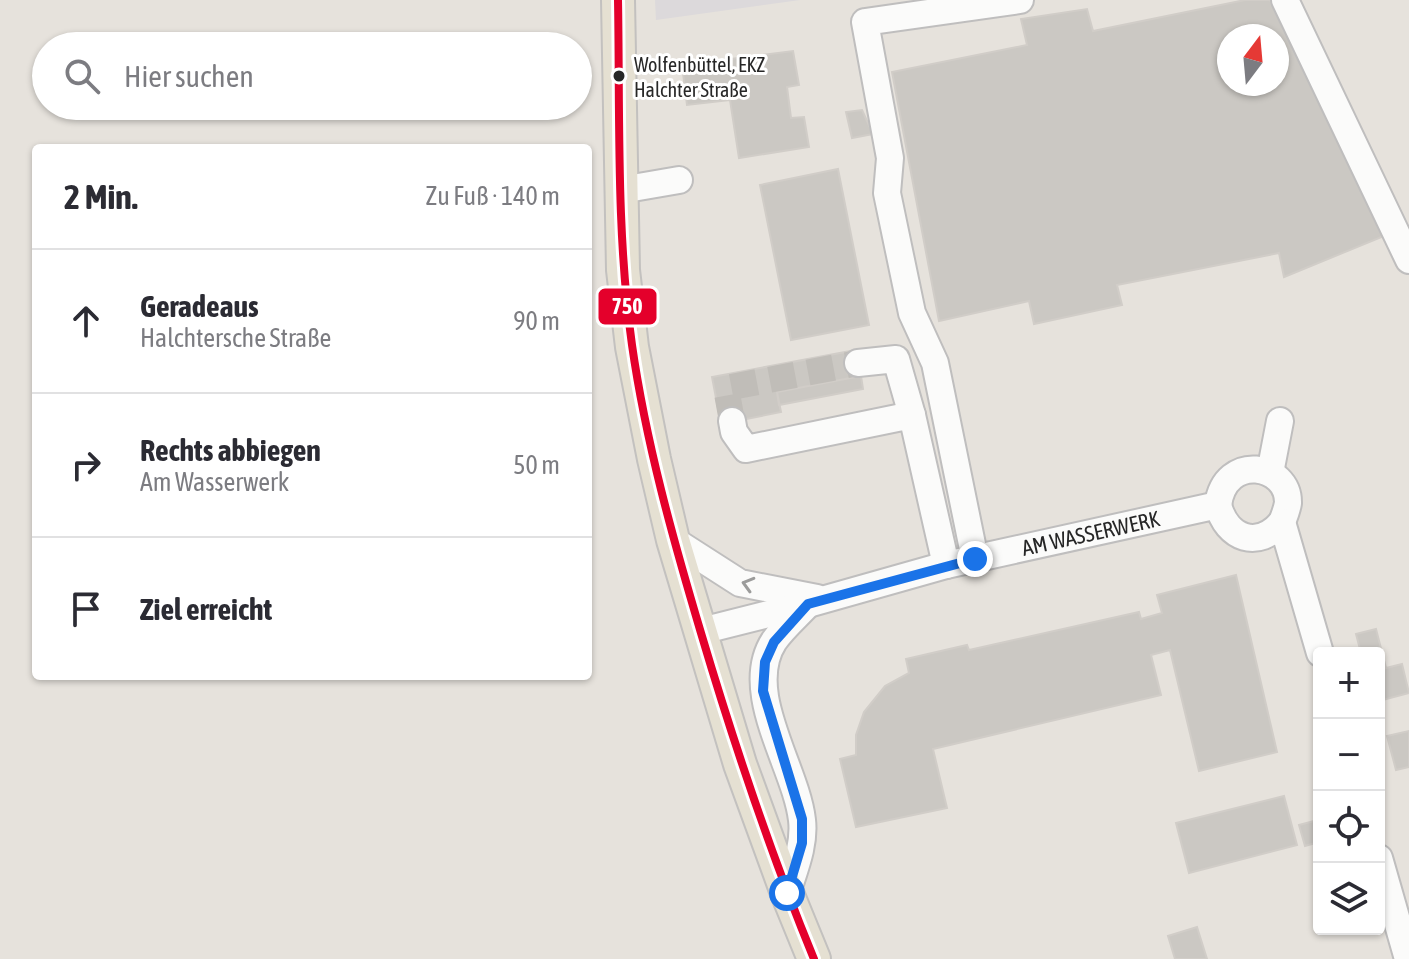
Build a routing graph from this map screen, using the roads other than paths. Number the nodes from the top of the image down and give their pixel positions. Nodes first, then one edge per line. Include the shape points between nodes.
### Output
1 (618, 0) edge
2 (1020, 0) edge
3 (1285, 0) edge
4 (679, 180) dead end
5 (621, 190) junction
6 (1409, 260) edge
7 (858, 363) tunnel mouth
8 (912, 415) junction
9 (732, 421) tunnel mouth
10 (1280, 421) dead end
11 (1270, 473) junction
12 (1218, 505) junction
13 (1282, 522) junction
14 (673, 540) junction
15 (975, 559) junction
16 (946, 565) junction
17 (816, 602) junction
18 (701, 631) junction
19 (1318, 647) edge
20 (1380, 863) edge
21 (787, 893) junction
22 (814, 959) edge
23 (1408, 959) edge

1 - 5 main road
2 - 15 street via 865,22 890,158 890,208 912,313 935,363
3 - 6 street
4 - 5 street
5 - 14 main road via 632,347
7 - 8 street via 896,359
8 - 9 street via 746,449
8 - 16 street
10 - 11 street
11 - 12 street via 1237,472 1226,481
11 - 13 street via 1283,485 1288,502
12 - 13 street via 1229,529 1242,537 1257,538
12 - 15 street, AM WASSERWERK
13 - 19 street
17 -> 14 street, AM WASSERWERK via 740,583
14 - 18 main road
15 - 16 street, AM WASSERWERK
16 - 17 street, AM WASSERWERK
17 - 18 street, AM WASSERWERK
17 - 21 street via 774,642 765,662 763,691 802,819 802,843
18 - 21 main road via 740,764
20 - 23 street
21 - 22 main road

